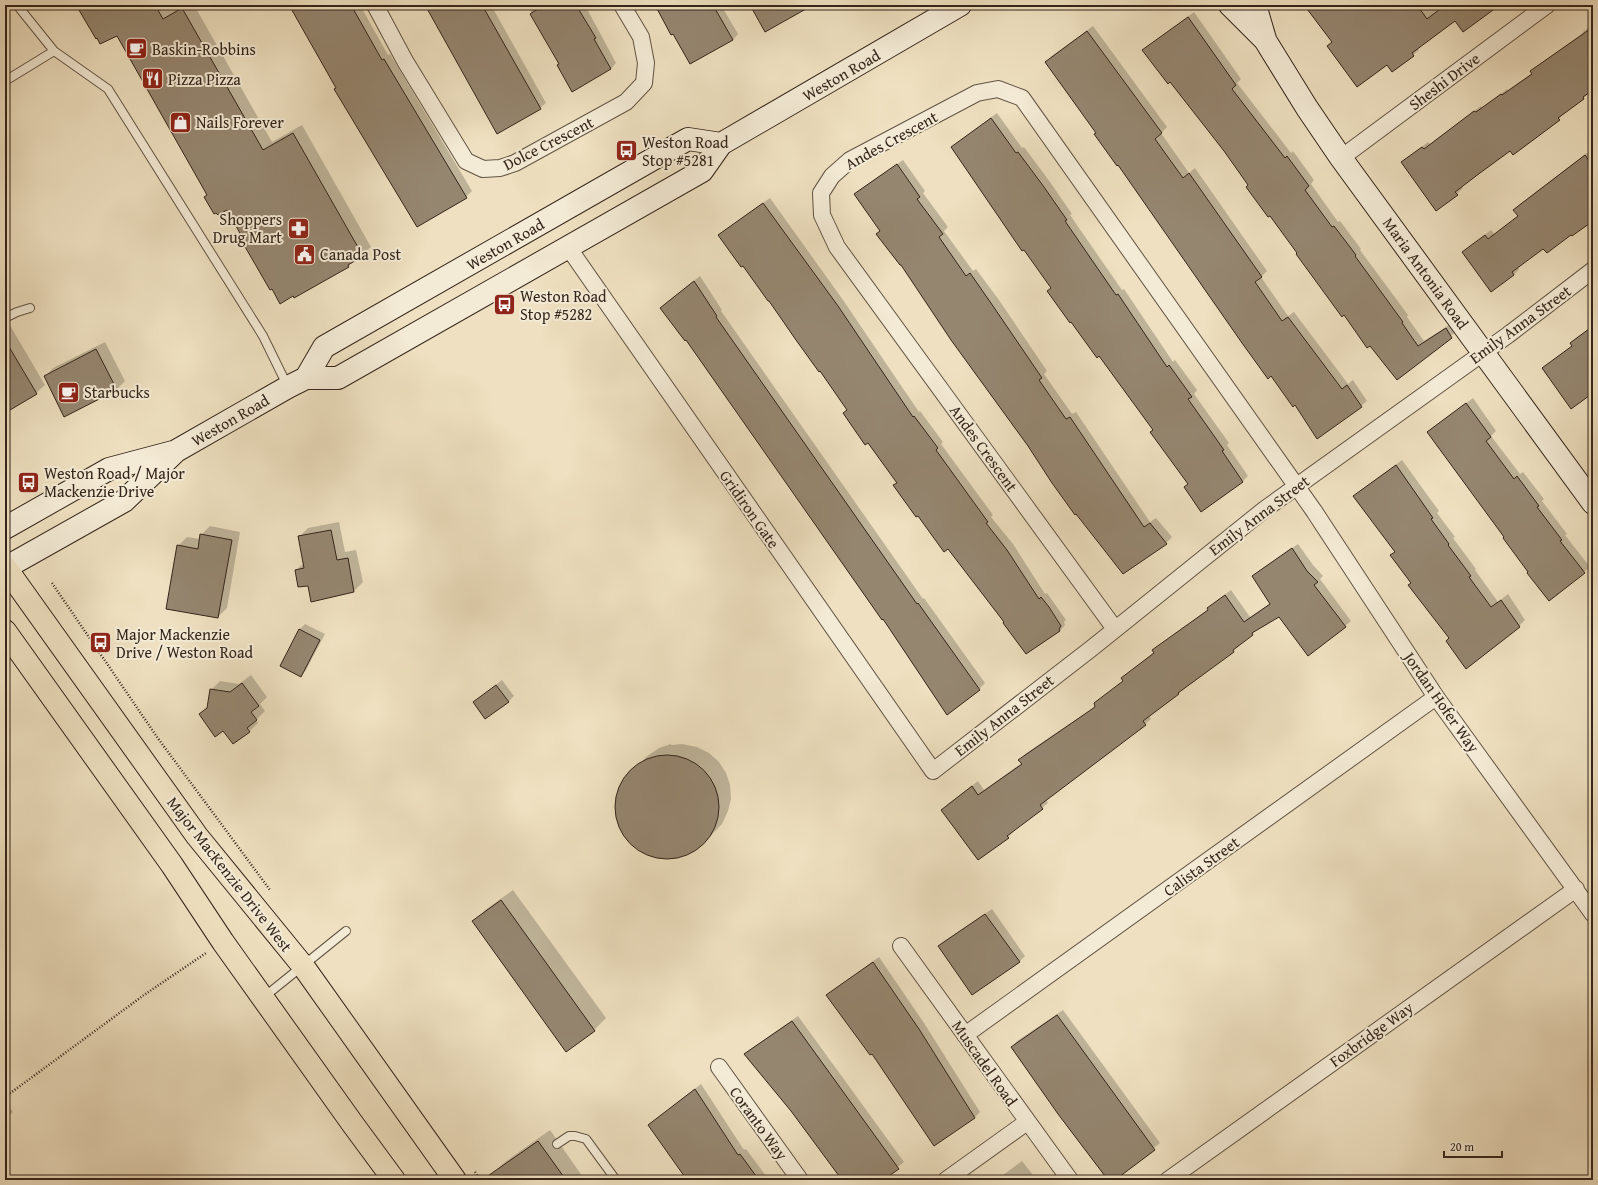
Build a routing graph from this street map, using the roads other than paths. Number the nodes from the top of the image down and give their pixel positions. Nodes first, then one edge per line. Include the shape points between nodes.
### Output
1 (17, 5) edge
2 (376, 5) edge
3 (622, 5) edge
4 (960, 5) edge
5 (1230, 5) edge
6 (1255, 5) edge
7 (1547, 5) edge
8 (1265, 40) junction
9 (54, 51) junction
10 (5, 81) edge
11 (721, 144) junction
12 (1341, 158) junction
13 (568, 246) junction
14 (1593, 270) edge
15 (30, 308) dead end
16 (5, 318) edge
17 (1483, 352) junction
18 (297, 382) junction
19 (176, 451) junction
20 (1296, 486) junction
21 (1593, 503) edge
22 (5, 528) edge
23 (5, 567) edge
24 (1116, 629) junction
25 (5, 631) edge
26 (1436, 697) junction
27 (933, 771) joint
28 (1576, 889) junction
29 (1593, 914) edge
30 (346, 932) dead end
31 (901, 946) dead end
32 (303, 966) junction
33 (264, 998) junction
34 (965, 1034) junction
35 (719, 1067) dead end
36 (1027, 1122) junction
37 (557, 1144) dead end
38 (463, 1174) edge
39 (394, 1180) edge
40 (616, 1180) edge
41 (800, 1180) edge
42 (946, 1180) edge
43 (1070, 1180) edge
44 (1168, 1180) edge

1 - 9 lane
2 - 3 street, Dolce Crescent via 406,61 466,160 483,169 500,168 515,163 626,102 644,83 646,62 641,37
4 - 11 main road, Weston Road
5 - 8 main road, Maria Antonia Road
6 - 8 main road, Maria Antonia Road
7 - 12 street, Sheshi Drive
8 - 12 main road, Maria Antonia Road
9 - 10 lane
9 - 18 lane via 108,89 263,336
11 - 13 main road, Weston Road via 702,171
11 - 18 main road, Weston Road via 688,139 324,347
12 - 17 main road, Maria Antonia Road
13 - 18 main road, Weston Road via 338,378
13 - 27 street, Gridiron Gate
14 - 17 street, Emily Anna Street
15 - 16 lane
17 - 20 street, Emily Anna Street
17 - 21 main road, Maria Antonia Road
18 - 19 main road, Weston Road
19 - 22 main road, Weston Road via 109,469
19 - 23 main road, Weston Road via 124,501
20 - 24 street, Emily Anna Street
20 - 24 street, Andes Crescent via 1022,98 998,89 977,93 850,160 832,176 821,193 822,215 837,247
20 - 26 street, Jordan Hofer Way
23 - 32 main road, Major MacKenzie Drive West via 197,836
24 - 27 street, Emily Anna Street
25 - 33 main road via 172,864 223,942
26 - 28 street, Jordan Hofer Way
26 - 34 street, Calista Street
28 - 29 street, Jordan Hofer Way
28 - 44 street, Foxbridge Way
30 - 32 lane
31 - 34 street, Muscadel Road
32 - 33 lane
32 - 38 main road, Major MacKenzie Drive West
33 - 39 main road
34 - 36 street, Muscadel Road
35 - 41 street, Coranto Way
36 - 42 street
36 - 43 street, Muscadel Road
37 - 40 lane via 569,1136 586,1139

